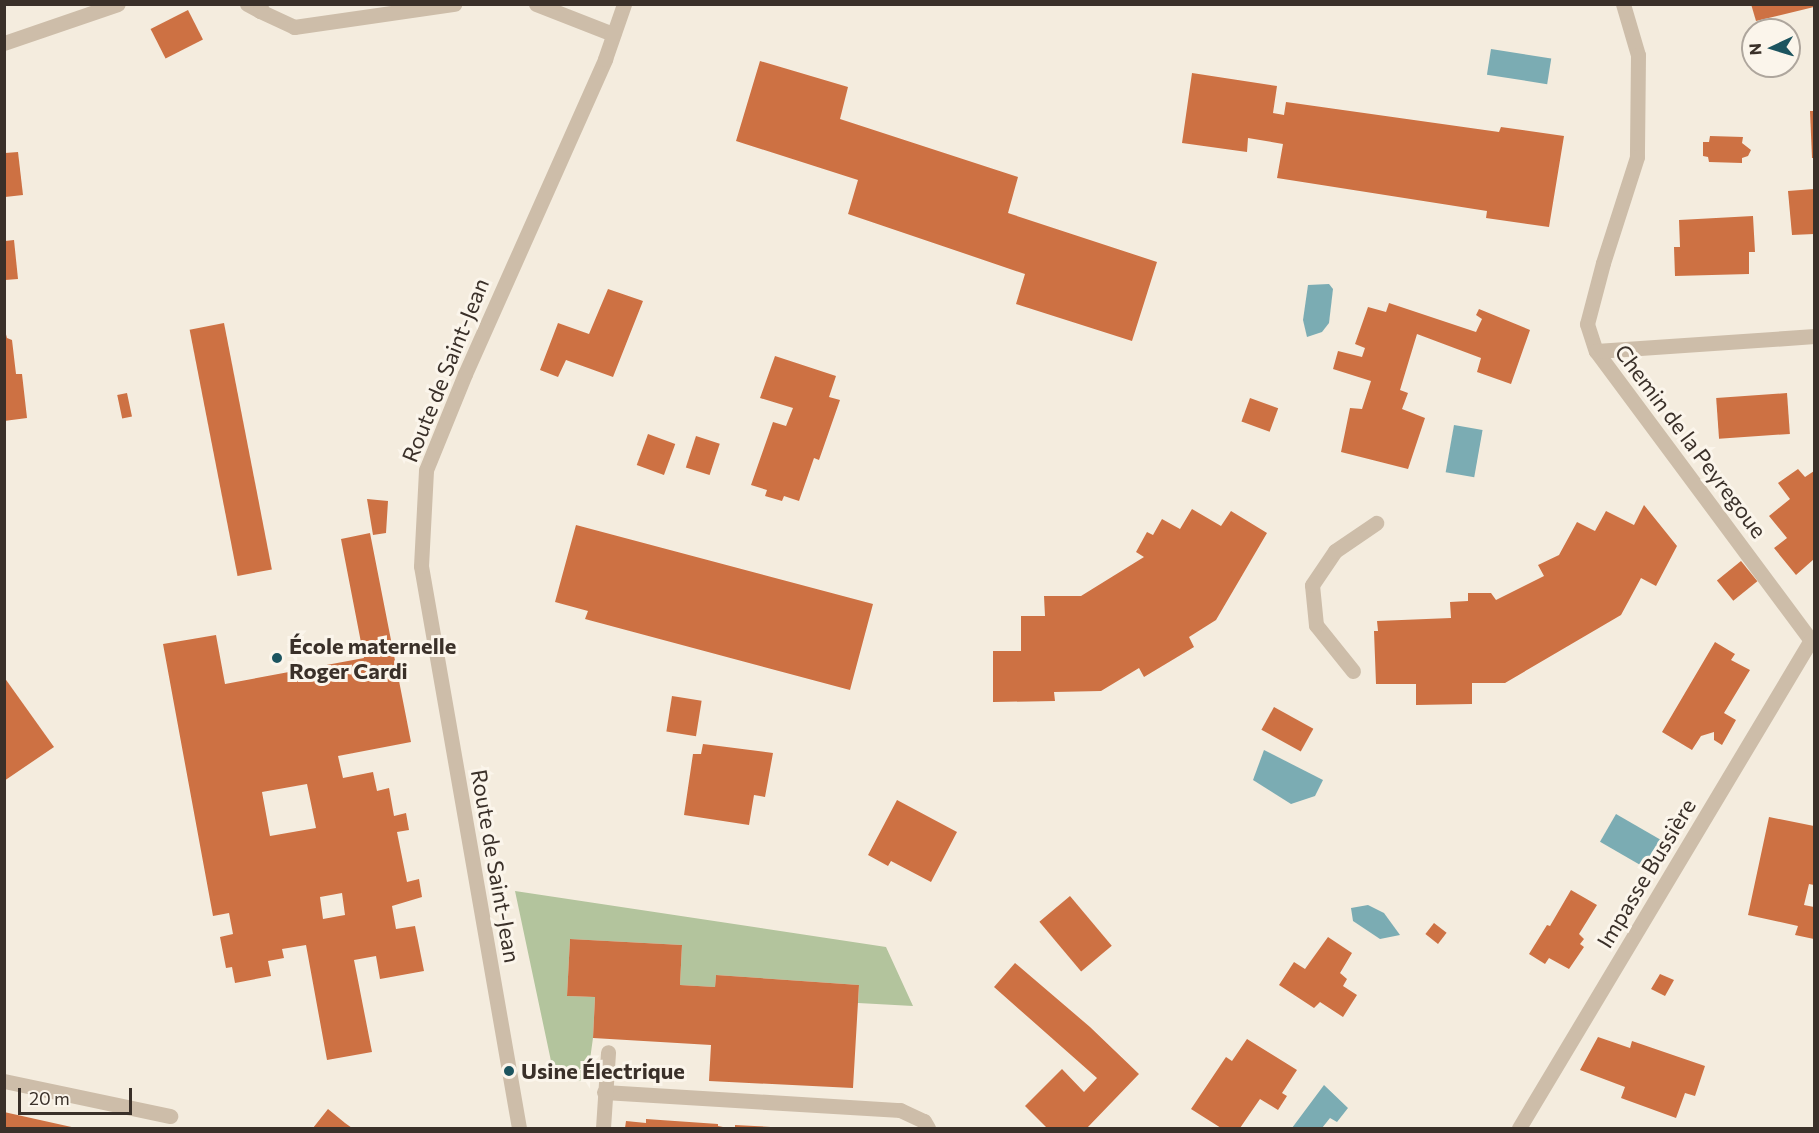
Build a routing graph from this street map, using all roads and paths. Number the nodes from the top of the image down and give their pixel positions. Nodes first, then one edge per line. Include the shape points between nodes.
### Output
1 (118, 4) edge
2 (454, 4) edge
3 (536, 4) edge
4 (624, 4) edge
5 (1623, 4) edge
6 (256, 7) edge
7 (613, 34) junction
8 (4, 43) edge
9 (1815, 336) edge
10 (1596, 351) junction
11 (1376, 523) dead end
12 (1813, 640) edge
13 (1353, 671) dead end
14 (608, 1052) dead end
15 (4, 1081) edge
16 (604, 1092) junction
17 (170, 1116) dead end
18 (519, 1128) edge
19 (603, 1128) edge
20 (928, 1128) edge
21 (1520, 1128) edge

1 - 8 street
2 - 6 street via 294,27
3 - 7 street
4 - 7 street, Route de Saint-Jean
5 - 10 street, Chemin de la Peyregoue via 1638,55 1636,157 1587,324
7 - 18 street, Route de Saint-Jean via 426,470 421,566
9 - 10 street
10 - 12 street, Chemin de la Peyregoue
11 - 13 street via 1335,551 1311,585 1316,625
12 - 21 street, Impasse Bussière
14 - 16 street
15 - 17 street
16 - 19 street
16 - 20 street via 900,1110 924,1121

